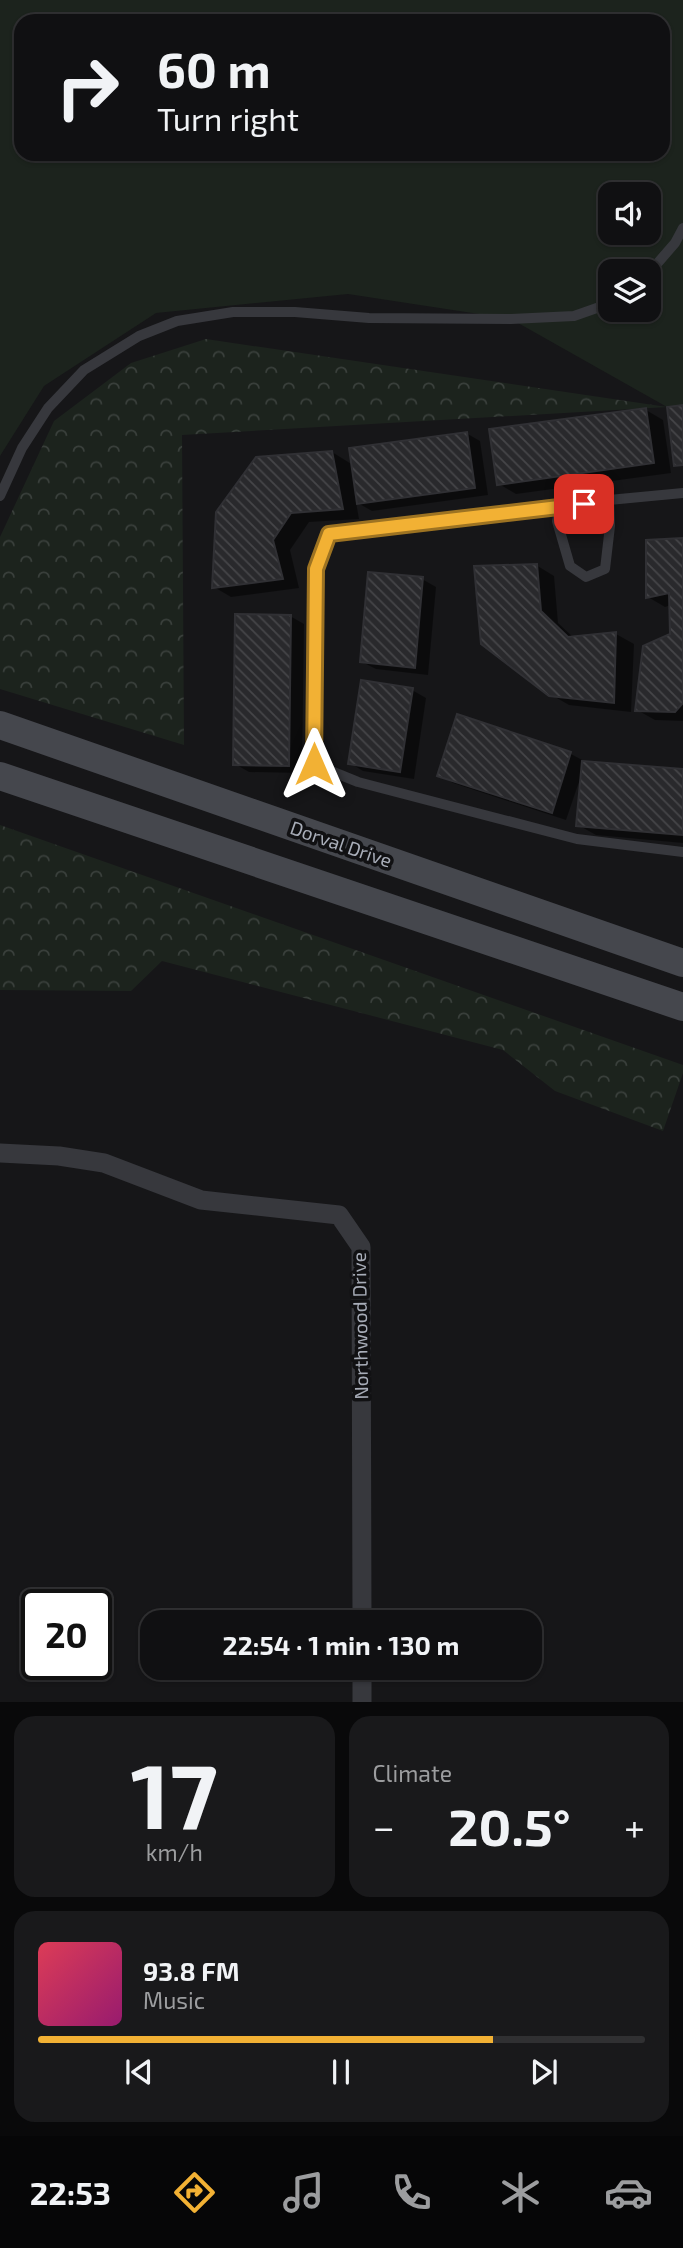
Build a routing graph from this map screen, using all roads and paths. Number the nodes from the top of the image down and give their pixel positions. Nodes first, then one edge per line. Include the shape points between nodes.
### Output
1 (683, 228) edge
2 (661, 259) edge
3 (598, 308) edge
4 (683, 494) edge
5 (0, 495) edge
6 (609, 500) junction
7 (560, 508) junction
8 (0, 726) edge
9 (0, 776) edge
10 (683, 852) edge
11 (683, 963) edge
12 (683, 1007) edge
13 (0, 1153) edge
14 (362, 1610) edge
15 (362, 1680) edge
16 (362, 1702) edge

1 - 2 lane
3 - 5 lane via 574,316 511,319 233,312 177,321 138,336 84,370 48,408
4 - 6 lane
6 - 7 lane
6 - 7 lane via 605,569 586,577 570,566 557,521
7 - 10 lane via 329,534 316,569 314,764 358,782 577,839
8 - 11 main road, Dorval Drive
9 - 12 main road
13 - 14 street, Northwood Drive via 104,1163 201,1200 339,1215 361,1247
15 - 16 street

